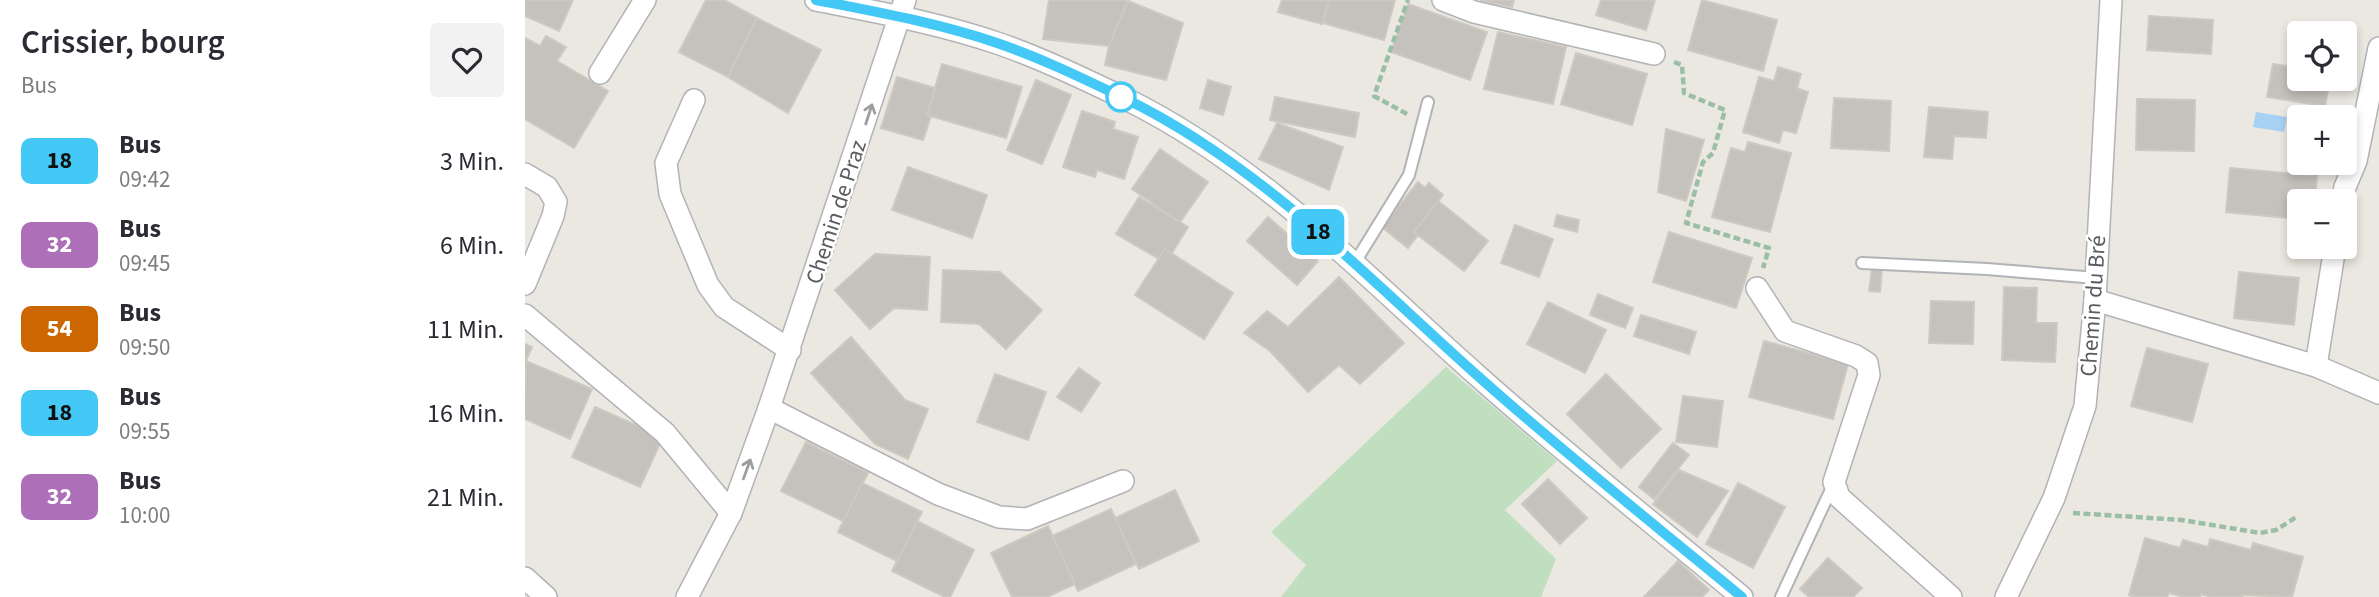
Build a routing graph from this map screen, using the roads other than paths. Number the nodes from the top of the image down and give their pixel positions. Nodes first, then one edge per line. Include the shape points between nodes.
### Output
1 (645, 0) edge
2 (816, 0) edge
3 (1443, 0) edge
4 (2111, 0) edge
5 (903, 8) edge
6 (2379, 48) edge
7 (1654, 54) road end
8 (600, 73) dead end
9 (694, 100) dead end
10 (1428, 102) dead end
11 (525, 174) edge
12 (2345, 189) edge
13 (2333, 259) edge
14 (1862, 263) dead end
15 (1354, 264) junction
16 (2096, 278) junction
17 (525, 284) edge
18 (1757, 288) road end
19 (2095, 300) junction
20 (525, 315) edge
21 (790, 350) junction
22 (2316, 366) junction
23 (2379, 393) edge
24 (769, 408) junction
25 (1123, 481) dead end
26 (1834, 482) junction
27 (731, 513) junction
28 (525, 578) edge
29 (546, 597) edge
30 (687, 597) edge
31 (1742, 597) edge
32 (1781, 597) edge
33 (1951, 597) edge
34 (2006, 597) edge

1 - 8 street
2 - 5 street
3 - 7 street via 1474,12
4 - 16 street, Chemin du Bré
5 - 15 street via 1042,61 1132,102 1224,158
21 -> 5 street, Chemin de Praz
6 - 12 street via 2356,161
9 - 21 street via 666,163 670,194 708,285 724,307
10 - 15 lane via 1409,175
11 - 17 street via 547,187 556,202
13 - 22 street
14 - 16 lane
15 - 31 street via 1481,379
16 - 19 street, Chemin du Bré
18 - 26 street via 1785,331 1867,363 1869,375
19 - 22 street
19 - 34 street, Chemin du Bré via 2085,406 2054,498
20 - 27 street via 665,433
21 - 24 street, Chemin de Praz
22 - 23 street
24 - 25 street via 938,494 999,517 1027,519
27 -> 24 street, Chemin de Praz
26 - 32 lane
26 - 33 street via 1839,497
27 - 30 street, Chemin de Praz
28 - 29 street

